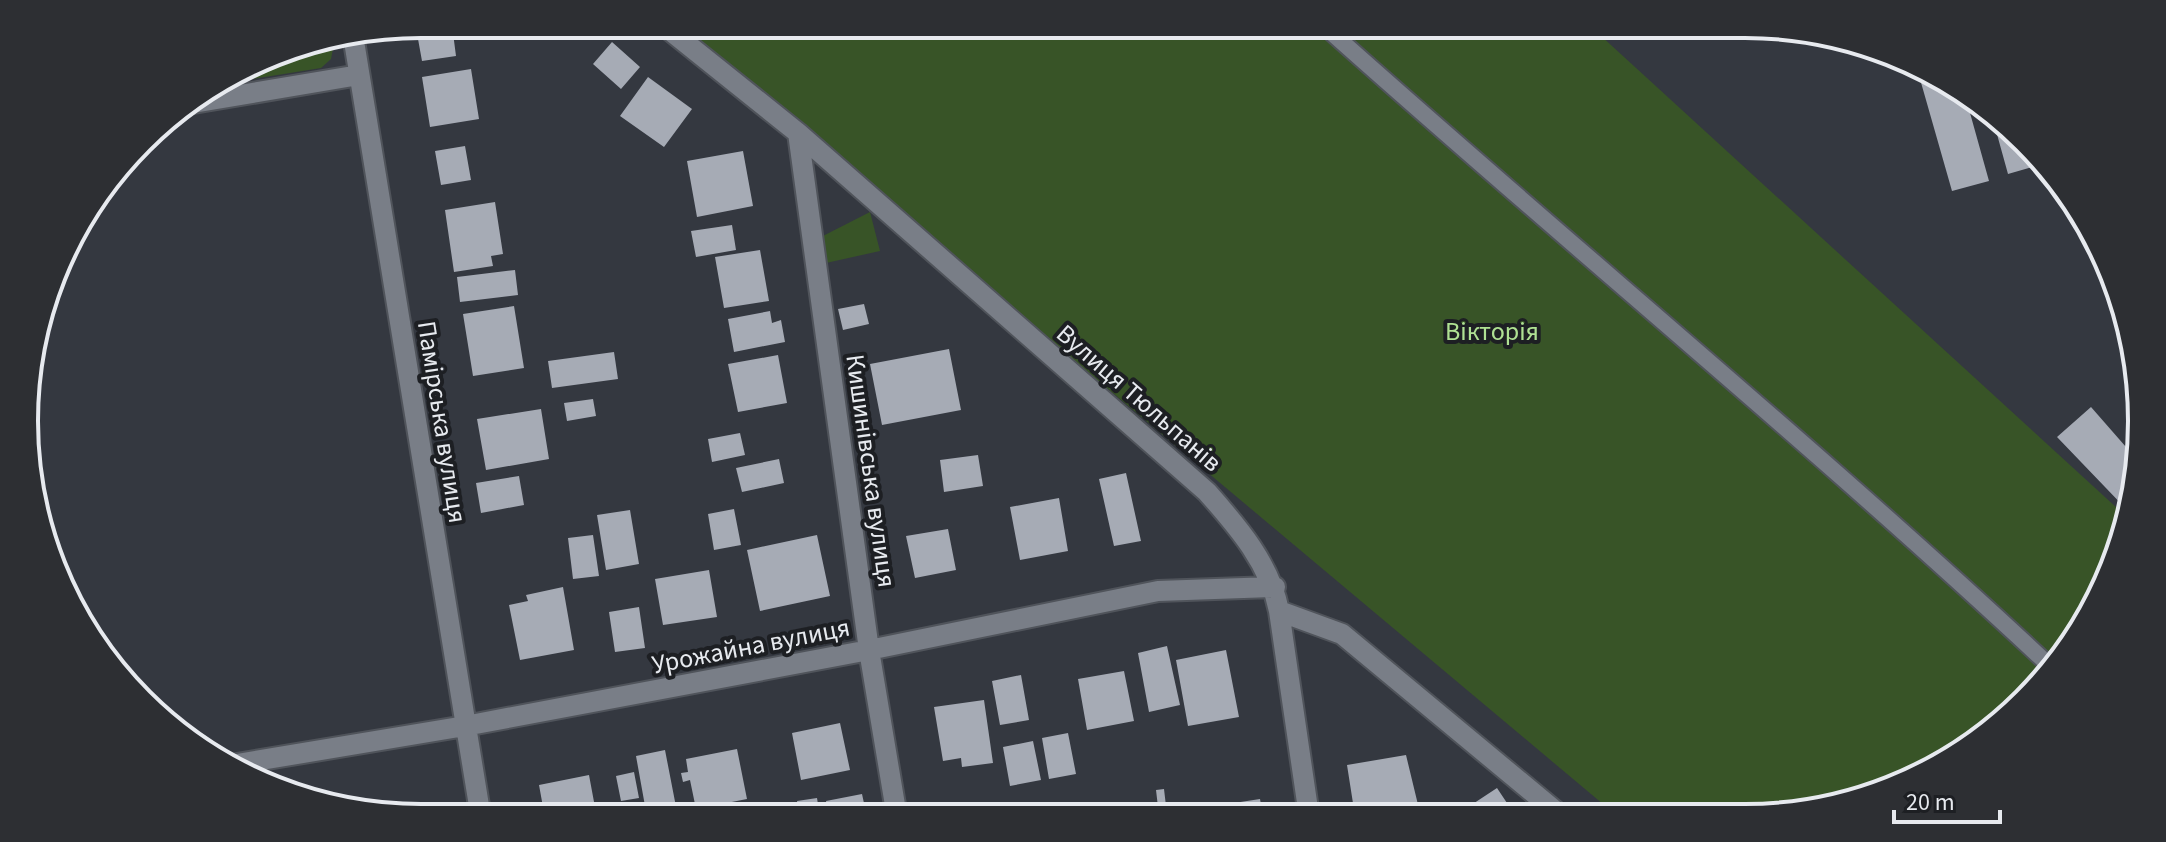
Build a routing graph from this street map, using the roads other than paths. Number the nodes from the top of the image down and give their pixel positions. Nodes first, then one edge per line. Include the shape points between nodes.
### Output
1 (679, 38) edge
2 (1338, 38) edge
3 (354, 44) edge
4 (359, 75) junction
5 (213, 100) edge
6 (798, 133) junction
7 (1275, 587) junction
8 (1279, 611) junction
9 (869, 650) junction
10 (2044, 660) edge
11 (465, 726) junction
12 (247, 762) edge
13 (479, 804) edge
14 (895, 804) edge
15 (1307, 804) edge
16 (1547, 804) edge

1 - 6 street, Вулиця Тюльпанів
2 - 10 lane via 1904,529
3 - 4 street, Памірська вулиця
4 - 5 street
4 - 11 street, Памірська вулиця
6 - 7 street, Вулиця Тюльпанів via 1207,492 1240,529
6 - 9 street, Кишинівська вулиця
7 - 8 street, Вулиця Тюльпанів
7 - 9 street, Урожайна вулиця via 1158,591
8 - 15 street, Вулиця Тюльпанів
8 - 16 street via 1342,634
9 - 11 street, Урожайна вулиця
9 - 14 street, Кишинівська вулиця
11 - 12 street, Урожайна вулиця
11 - 13 street, Памірська вулиця

